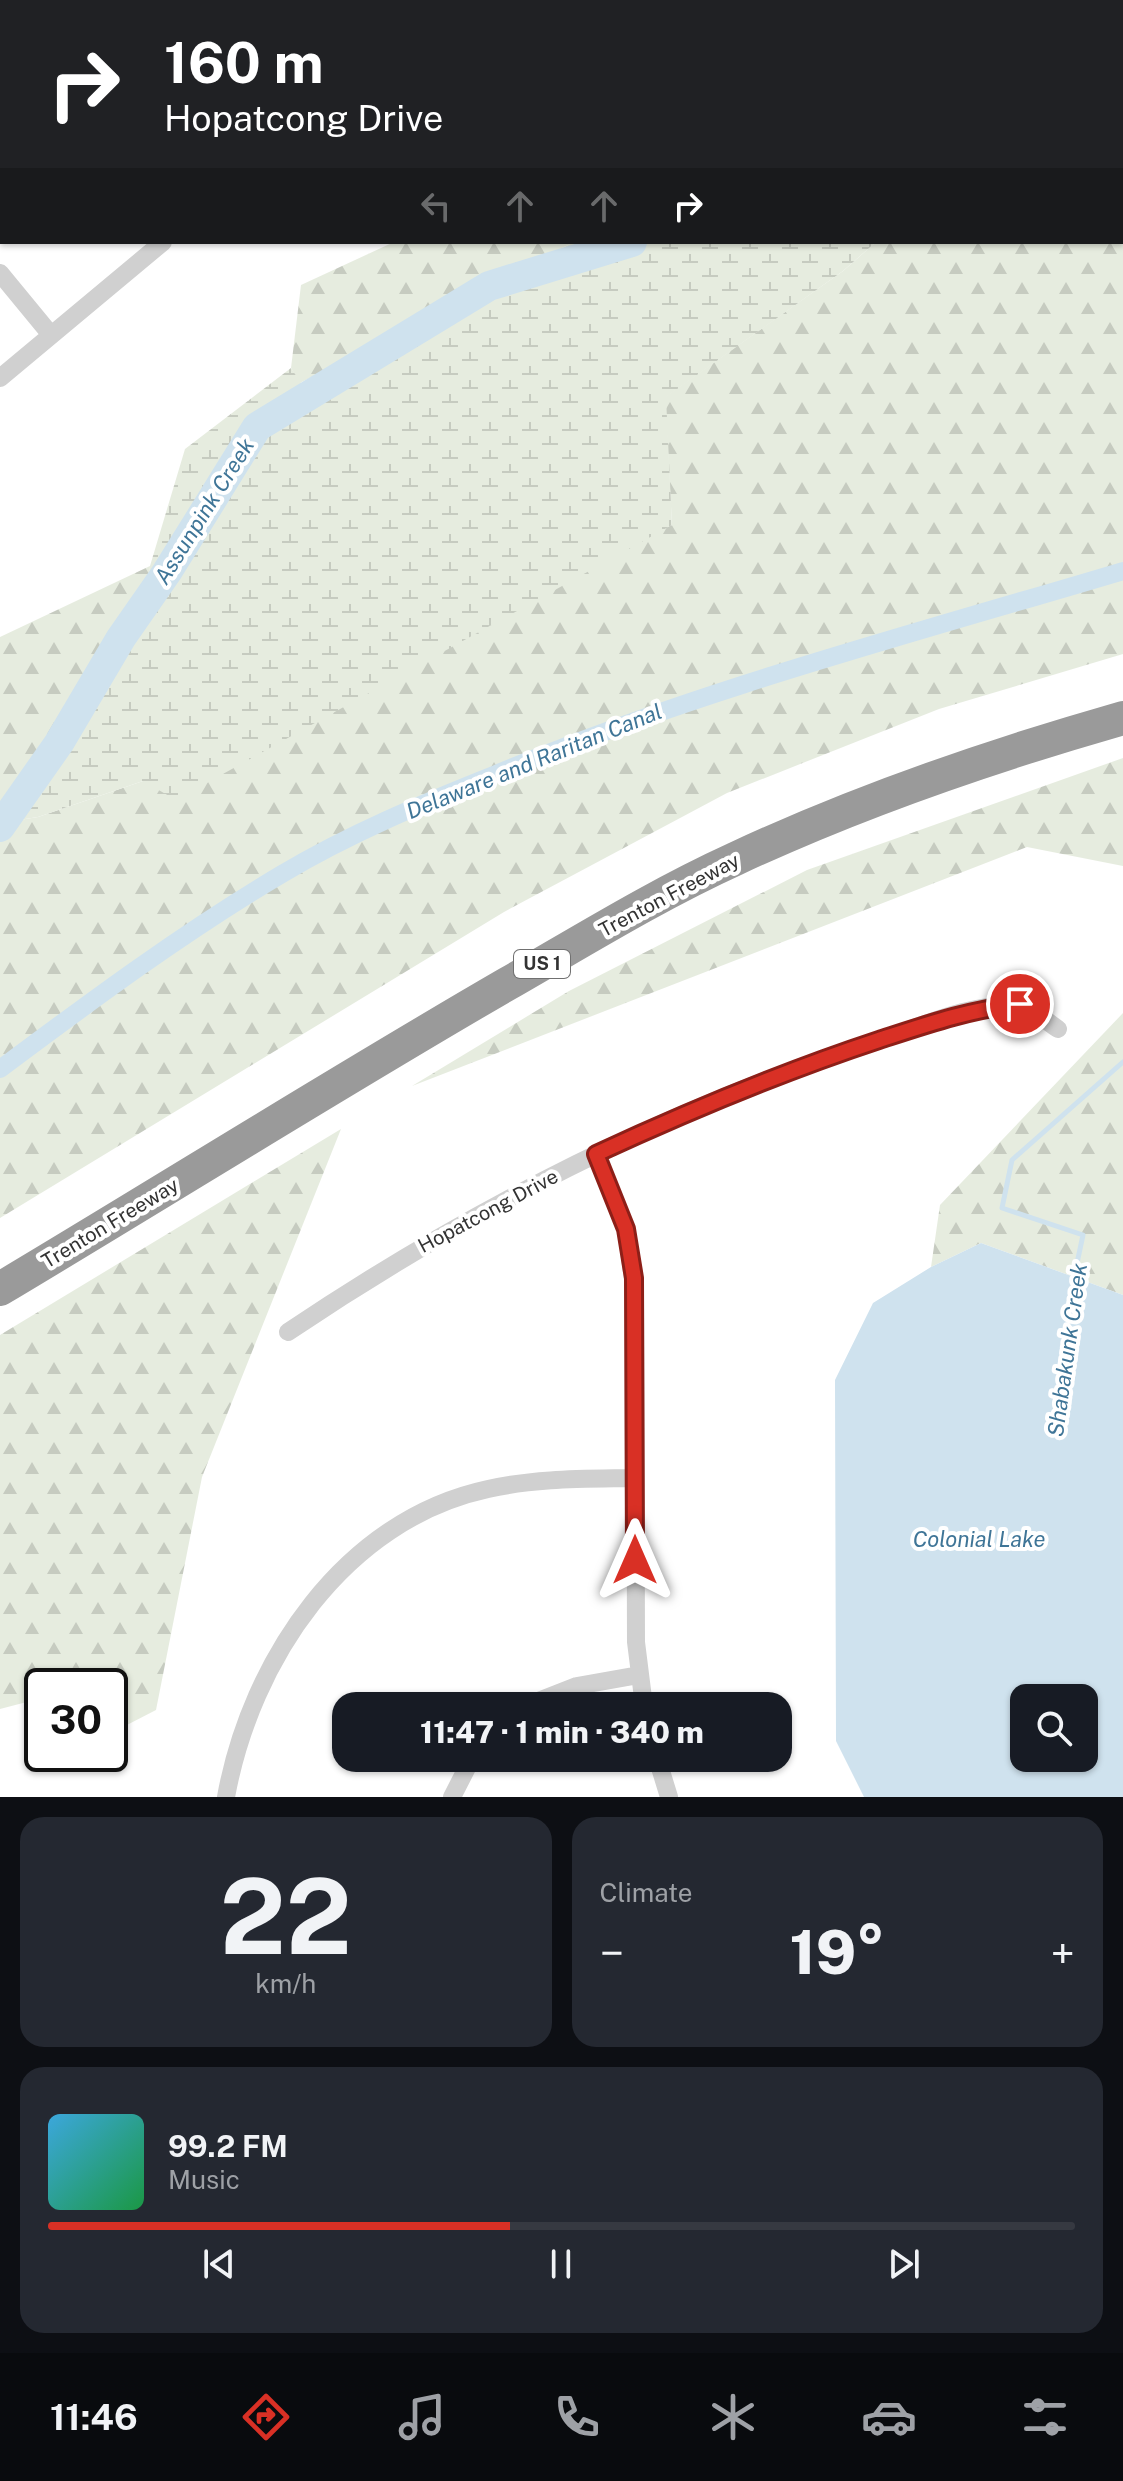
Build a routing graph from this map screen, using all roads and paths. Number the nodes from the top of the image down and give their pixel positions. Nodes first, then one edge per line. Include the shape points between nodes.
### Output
1 (161, 244) edge
2 (0, 273) edge
3 (51, 335) junction
4 (0, 378) edge
5 (1123, 695) edge
6 (1123, 718) edge
7 (1058, 1029) dead end
8 (596, 1154) junction
9 (0, 1263) edge
10 (0, 1289) edge
11 (288, 1332) dead end
12 (635, 1478) junction
13 (639, 1675) junction
14 (562, 1692) edge
15 (642, 1692) edge
16 (465, 1772) edge
17 (661, 1772) edge
18 (226, 1797) edge
19 (452, 1797) edge
20 (669, 1797) edge

1 - 3 street
2 - 3 street
3 - 4 street
5 - 9 highway, Trenton Freeway / US 1 via 1002,728 888,769 776,814 651,875 348,1050
6 - 10 highway, Trenton Freeway / US 1 via 1009,750 880,796 662,895 359,1069
7 - 8 street, Hopatcong Drive via 1020,1004 985,1008 768,1079
8 - 11 street, Hopatcong Drive via 476,1215
8 - 12 street via 626,1229 632,1261
12 - 13 street
12 - 18 street via 522,1482 485,1489 416,1516 359,1555 302,1616 279,1650 243,1725
13 - 14 street
13 - 15 street
16 - 19 street
17 - 20 street

